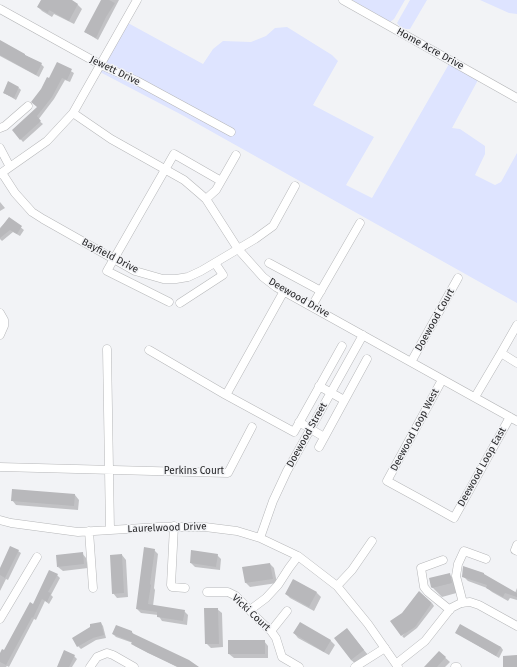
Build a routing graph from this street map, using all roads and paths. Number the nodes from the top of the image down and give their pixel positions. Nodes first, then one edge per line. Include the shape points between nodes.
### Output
1 (137, 0) edge
2 (343, 0) edge
3 (0, 9) edge
4 (100, 65) junction
5 (517, 98) edge
6 (28, 106) dead end
7 (73, 113) junction
8 (0, 128) edge
9 (231, 132) dead end
10 (0, 148) edge
11 (236, 155) dead end
12 (10, 167) junction
13 (165, 169) junction
14 (1, 173) edge
15 (221, 181) junction
16 (295, 186) dead end
17 (206, 199) junction
18 (360, 223) dead end
19 (238, 249) junction
20 (114, 259) junction
21 (215, 263) junction
22 (269, 263) dead end
23 (458, 278) dead end
24 (284, 291) junction
25 (321, 291) junction
26 (169, 302) dead end
27 (180, 303) dead end
28 (312, 306) junction
29 (2, 317) edge
30 (517, 325) edge
31 (0, 335) edge
32 (363, 336) junction
33 (342, 346) dead end
34 (107, 349) dead end
35 (149, 350) dead end
36 (501, 353) junction
37 (367, 360) dead end
38 (411, 362) junction
39 (517, 363) edge
40 (442, 380) junction
41 (319, 386) junction
42 (331, 392) junction
43 (226, 395) junction
44 (475, 397) junction
45 (344, 400) junction
46 (513, 419) edge
47 (299, 422) junction
48 (252, 427) dead end
49 (310, 429) junction
50 (324, 436) junction
51 (318, 447) dead end
52 (0, 467) edge
53 (109, 470) junction
54 (454, 518) joint
55 (0, 520) edge
56 (174, 526) junction
57 (110, 530) junction
58 (89, 531) junction
59 (260, 538) junction
60 (372, 541) dead end
61 (517, 545) edge
62 (517, 551) edge
63 (37, 556) dead end
64 (298, 556) junction
65 (486, 559) dead end
66 (443, 560) dead end
67 (337, 586) junction
68 (93, 588) dead end
69 (185, 588) dead end
70 (207, 592) dead end
71 (463, 603) junction
72 (250, 610) junction
73 (450, 610) junction
74 (287, 611) dead end
75 (0, 619) edge
76 (517, 626) edge
77 (271, 631) junction
78 (385, 648) junction
79 (397, 666) edge
80 (90, 667) edge
81 (134, 667) edge
82 (299, 667) edge
83 (355, 667) edge

1 - 4 street
2 - 5 street, Home Acre Drive
3 - 4 street, Jewett Drive
4 - 7 street
4 - 9 street, Jewett Drive via 137,81
6 - 8 street
7 - 12 street via 47,141
7 - 13 street, Deewood Drive via 111,139
10 - 12 street
11 - 15 street
12 - 14 street
13 - 15 street via 174,154
13 - 17 street, Deewood Drive via 184,180
13 - 20 street
14 - 20 street, Bayfield Drive via 32,212
15 - 17 street
16 - 19 street, Bayfield Drive via 274,226
17 - 19 street, Deewood Drive
18 - 25 street
19 - 21 street, Bayfield Drive
19 - 24 street, Deewood Drive via 263,277
20 - 21 street, Bayfield Drive via 135,271 163,279 188,276
20 - 26 street via 107,271
21 - 27 street via 223,275
22 - 25 street
23 - 38 street, Doewood Court
24 - 28 street, Deewood Drive
24 - 43 street
25 - 28 street
28 - 32 street, Deewood Drive
29 - 31 street via 4,326
30 - 36 street
32 - 38 street, Deewood Drive
32 - 42 street, Doewood Street
33 - 41 street
34 - 53 street
35 - 43 street
36 - 39 street
36 - 44 street
37 - 45 street
38 - 40 street, Deewood Drive
40 - 44 street, Deewood Drive
40 - 54 street, Deewood Loop West via 387,481
41 - 42 street
41 - 47 street
42 - 45 street
42 - 49 street, Doewood Street
43 - 47 street via 294,432
44 - 46 street, Deewood Drive
45 - 50 street
46 - 54 street, Deewood Loop East
47 - 49 street
48 - 53 street, Perkins Court via 228,473
49 - 50 street
49 - 59 street, Doewood Street via 284,477
50 - 51 street
52 - 53 street, Perkins Court
53 - 57 street
55 - 58 street, Laurelwood Drive via 70,531
56 - 57 street, Laurelwood Drive
56 - 59 street, Laurelwood Drive via 220,528
56 - 69 street via 171,585
57 - 58 street, Laurelwood Drive
58 - 68 street
59 - 64 street, Laurelwood Drive
60 - 67 street via 352,570
61 - 62 street
63 - 75 street
64 - 67 street, Laurelwood Drive
64 - 72 street via 278,585
65 - 71 street via 464,551 456,576
66 - 73 street via 421,568 424,587
67 - 78 street, Laurelwood Drive
70 - 72 street, Vicki Court via 228,592
71 - 73 street
71 - 76 street via 480,605
72 - 77 street, Vicki Court
73 - 79 street via 425,641
74 - 77 street
77 - 82 street, Vicki Court via 282,657
78 - 79 street, Laurelwood Drive
78 - 83 street
80 - 81 street via 97,657 107,653

